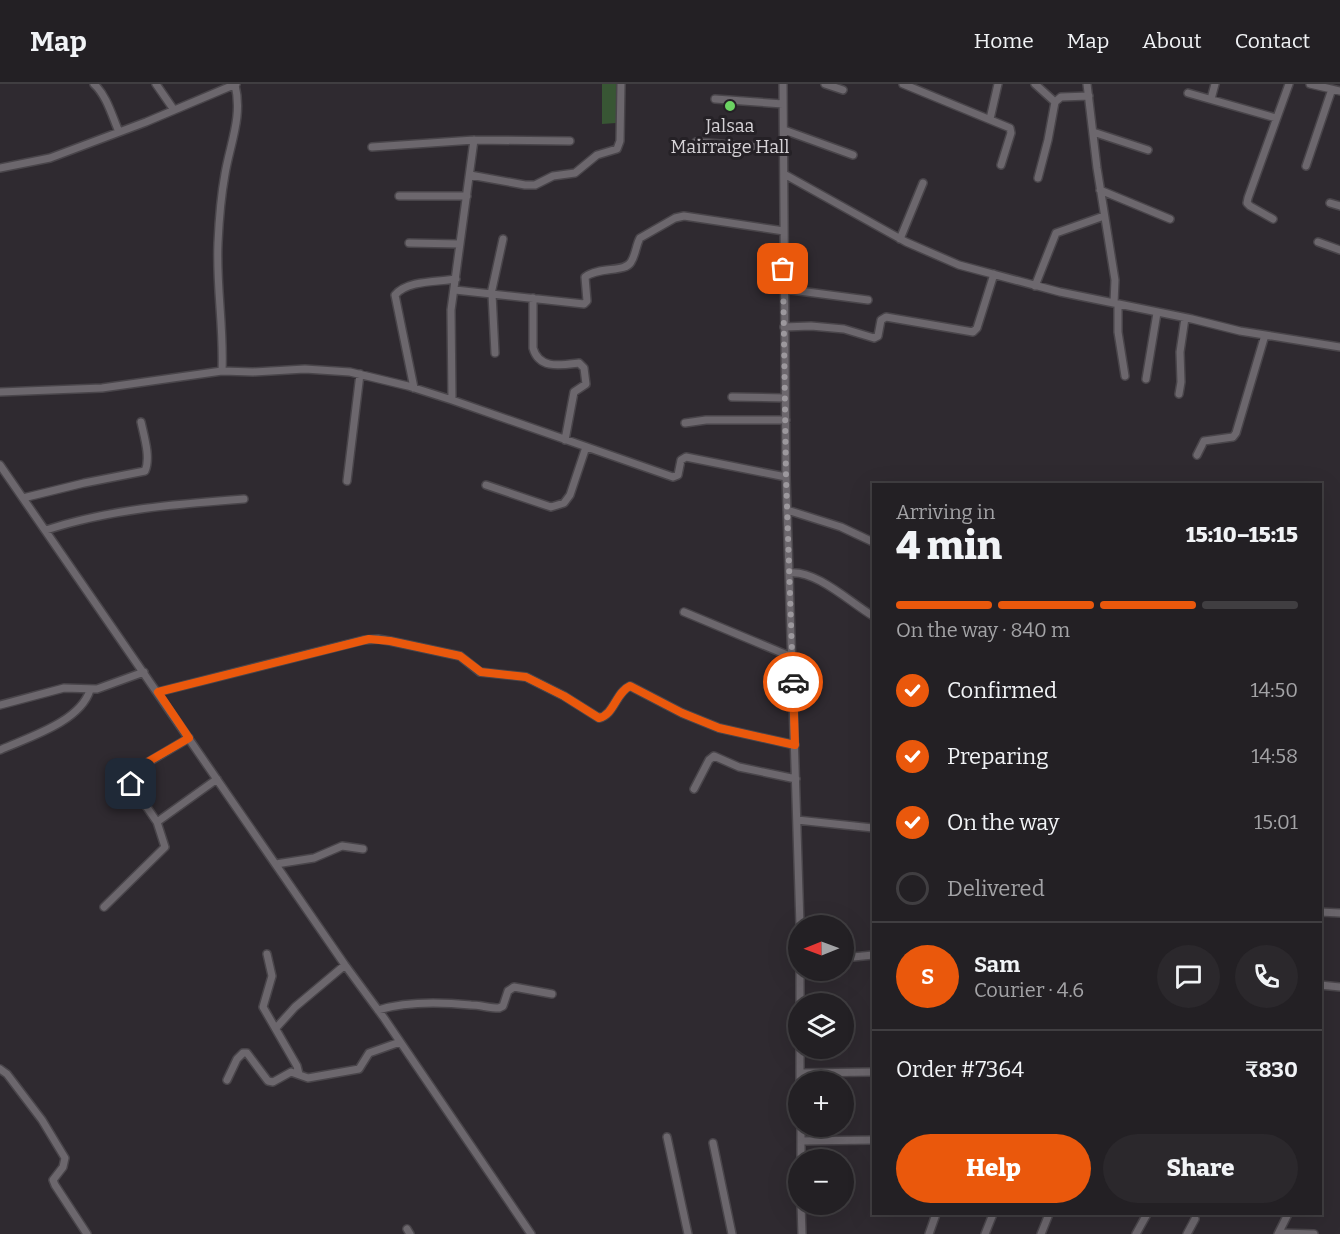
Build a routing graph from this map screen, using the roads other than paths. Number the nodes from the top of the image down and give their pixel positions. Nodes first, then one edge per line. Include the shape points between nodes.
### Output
1 (94, 84) edge
2 (156, 84) edge
3 (236, 84) edge
4 (621, 84) edge
5 (783, 84) edge
6 (825, 84) edge
7 (903, 84) edge
8 (998, 84) edge
9 (1035, 84) edge
10 (1087, 84) edge
11 (1215, 84) edge
12 (1289, 84) edge
13 (1310, 84) edge
14 (843, 90) dead end
15 (1336, 90) edge
16 (1188, 93) dead end
17 (1089, 96) junction
18 (715, 99) dead end
19 (1211, 99) junction
20 (1055, 102) junction
21 (783, 104) junction
22 (174, 110) junction
23 (1276, 118) junction
24 (990, 119) junction
25 (784, 130) junction
26 (119, 132) junction
27 (1093, 132) junction
28 (474, 140) junction
29 (570, 141) dead end
30 (696, 141) dead end
31 (372, 147) dead end
32 (784, 150) junction
33 (1149, 150) dead end
34 (853, 155) dead end
35 (1001, 165) dead end
36 (1306, 166) dead end
37 (0, 168) edge
38 (784, 174) junction
39 (470, 175) junction
40 (1038, 178) dead end
41 (923, 183) dead end
42 (1100, 190) junction
43 (399, 196) dead end
44 (467, 196) junction
45 (1330, 203) dead end
46 (1340, 206) edge
47 (1104, 216) junction
48 (1170, 219) dead end
49 (1273, 219) dead end
50 (784, 231) junction
51 (503, 239) dead end
52 (900, 239) junction
53 (1318, 242) dead end
54 (409, 243) dead end
55 (460, 244) junction
56 (1340, 250) edge
57 (994, 274) junction
58 (456, 279) junction
59 (1035, 285) junction
60 (784, 289) junction
61 (455, 290) junction
62 (491, 294) junction
63 (533, 298) junction
64 (868, 300) dead end
65 (1116, 303) junction
66 (1157, 313) junction
67 (1185, 318) junction
68 (784, 327) junction
69 (1265, 335) junction
70 (1340, 347) edge
71 (495, 353) dead end
72 (222, 371) junction
73 (360, 374) junction
74 (1125, 376) dead end
75 (1146, 379) dead end
76 (414, 388) junction
77 (0, 392) edge
78 (1179, 394) dead end
79 (732, 397) dead end
80 (785, 398) junction
81 (452, 400) junction
82 (786, 420) junction
83 (141, 422) dead end
84 (685, 423) dead end
85 (565, 440) junction
86 (586, 447) junction
87 (1197, 455) dead end
88 (0, 465) edge
89 (786, 477) junction
90 (347, 481) dead end
91 (486, 485) dead end
92 (23, 498) junction
93 (244, 499) dead end
94 (788, 510) junction
95 (46, 530) junction
96 (872, 542) edge
97 (789, 573) junction
98 (684, 612) dead end
99 (872, 615) edge
100 (792, 657) junction
101 (144, 672) junction
102 (90, 690) junction
103 (158, 692) junction
104 (0, 705) edge
105 (189, 738) junction
106 (795, 745) junction
107 (0, 750) edge
108 (218, 779) junction
109 (796, 779) junction
110 (694, 789) dead end
111 (796, 820) junction
112 (157, 822) junction
113 (872, 828) edge
114 (363, 849) dead end
115 (276, 864) junction
116 (104, 907) dead end
117 (1322, 912) edge
118 (1340, 913) edge
119 (800, 915) edge
120 (267, 954) dead end
121 (872, 955) edge
122 (854, 957) edge
123 (345, 965) junction
124 (1322, 985) edge
125 (1340, 987) edge
126 (552, 994) dead end
127 (378, 1010) junction
128 (276, 1028) junction
129 (400, 1042) junction
130 (0, 1069) edge
131 (872, 1071) edge
132 (854, 1072) edge
133 (299, 1074) junction
134 (227, 1080) dead end
135 (667, 1137) dead end
136 (801, 1137) edge
137 (872, 1140) edge
138 (801, 1141) junction
139 (713, 1143) dead end
140 (801, 1149) edge
141 (801, 1215) edge
142 (936, 1215) edge
143 (993, 1215) edge
144 (1049, 1215) edge
145 (1146, 1215) edge
146 (1288, 1215) edge
147 (1195, 1219) dead end
148 (87, 1234) edge
149 (531, 1234) edge
150 (688, 1234) edge
151 (732, 1234) edge
152 (802, 1234) edge
153 (929, 1234) edge
154 (986, 1234) edge
155 (1041, 1234) edge
156 (1136, 1234) edge
157 (1187, 1234) edge
158 (1279, 1234) edge
159 (1314, 1234) edge

1 - 26 street
2 - 22 street
3 - 22 street
3 - 72 street via 238,114 224,175 218,242
4 - 39 street via 617,148 597,155 575,173 553,176 535,185
5 - 21 street
6 - 14 street
7 - 24 street
8 - 24 street
9 - 20 street
10 - 17 street
11 - 19 street
12 - 23 street
13 - 15 street
15 - 36 street
16 - 19 street
17 - 20 street via 1061,97
17 - 27 street
18 - 21 street
19 - 23 street
20 - 40 street
21 - 25 street
22 - 26 street
23 - 49 street via 1247,203
24 - 35 street via 1011,130
25 - 32 street
25 - 34 street
26 - 37 street via 50,158
27 - 33 street
27 - 42 street
28 - 29 street
28 - 31 street
28 - 39 street
30 - 32 street
32 - 38 street
38 - 50 street
38 - 52 street
39 - 44 street
41 - 52 street
42 - 47 street
42 - 48 street
43 - 44 street
44 - 55 street
45 - 46 street
47 - 59 street via 1056,233
47 - 65 street
50 - 60 street
50 - 63 street via 679,216 640,238 628,266 599,270 585,277 586,303
51 - 62 street
52 - 57 street via 959,265
53 - 56 street
54 - 55 street
55 - 58 street
57 - 59 street
57 - 68 street via 977,328 972,332 886,317 874,338 844,329
58 - 61 street
58 - 76 street via 409,286 395,295
59 - 65 street
60 - 64 street
60 - 68 street
61 - 62 street
61 - 81 street via 451,316
62 - 63 street
62 - 71 street
63 - 85 street via 536,355 550,365 579,363 584,368 586,384 574,392
65 - 66 street
65 - 74 street
66 - 67 street
66 - 75 street
67 - 69 street
67 - 78 street
68 - 80 street
69 - 70 street
69 - 87 street via 1236,433 1233,437 1204,441
72 - 73 street via 331,370
72 - 77 street via 102,388
73 - 76 street
73 - 90 street
76 - 81 street
79 - 80 street
80 - 82 street
81 - 85 street
82 - 84 street
82 - 89 street
83 - 92 street via 147,454 145,471
85 - 86 street
86 - 89 street via 673,477 678,475 681,460 686,457
86 - 91 street via 570,495 558,506 546,506
88 - 92 street
89 - 94 street
92 - 95 street
93 - 95 street via 115,512
94 - 96 street
94 - 97 street
95 - 101 street
97 - 99 street via 811,576
97 - 100 street
98 - 100 street
100 - 106 street
101 - 102 street
101 - 103 street
102 - 104 street via 64,688
102 - 107 street via 84,704 69,716
103 - 105 street
103 - 106 street via 378,639 460,656 481,672 526,677 599,718 630,686 719,728
105 - 108 street
105 - 112 street via 129,775
106 - 109 street
108 - 112 street
108 - 115 street
109 - 110 street via 740,767 714,756
109 - 111 street
111 - 113 street
111 - 119 street
112 - 116 street via 165,847
114 - 115 street via 342,846 314,858
115 - 123 street
117 - 118 street
120 - 128 street via 272,976 263,1005
121 - 122 street
123 - 127 street
123 - 128 street
124 - 125 street
126 - 127 street via 514,987 499,1008 418,1004
127 - 129 street
128 - 133 street
129 - 133 street via 369,1053 359,1069 308,1078
129 - 149 street
130 - 148 street via 42,1120 65,1158 54,1185
131 - 132 street
133 - 134 street via 291,1072 268,1081 245,1052 240,1054
135 - 150 street
136 - 138 street
137 - 138 street
138 - 140 street
139 - 151 street
141 - 152 street
142 - 153 street
143 - 154 street
144 - 155 street
145 - 156 street
146 - 158 street
147 - 157 street
158 - 159 street

